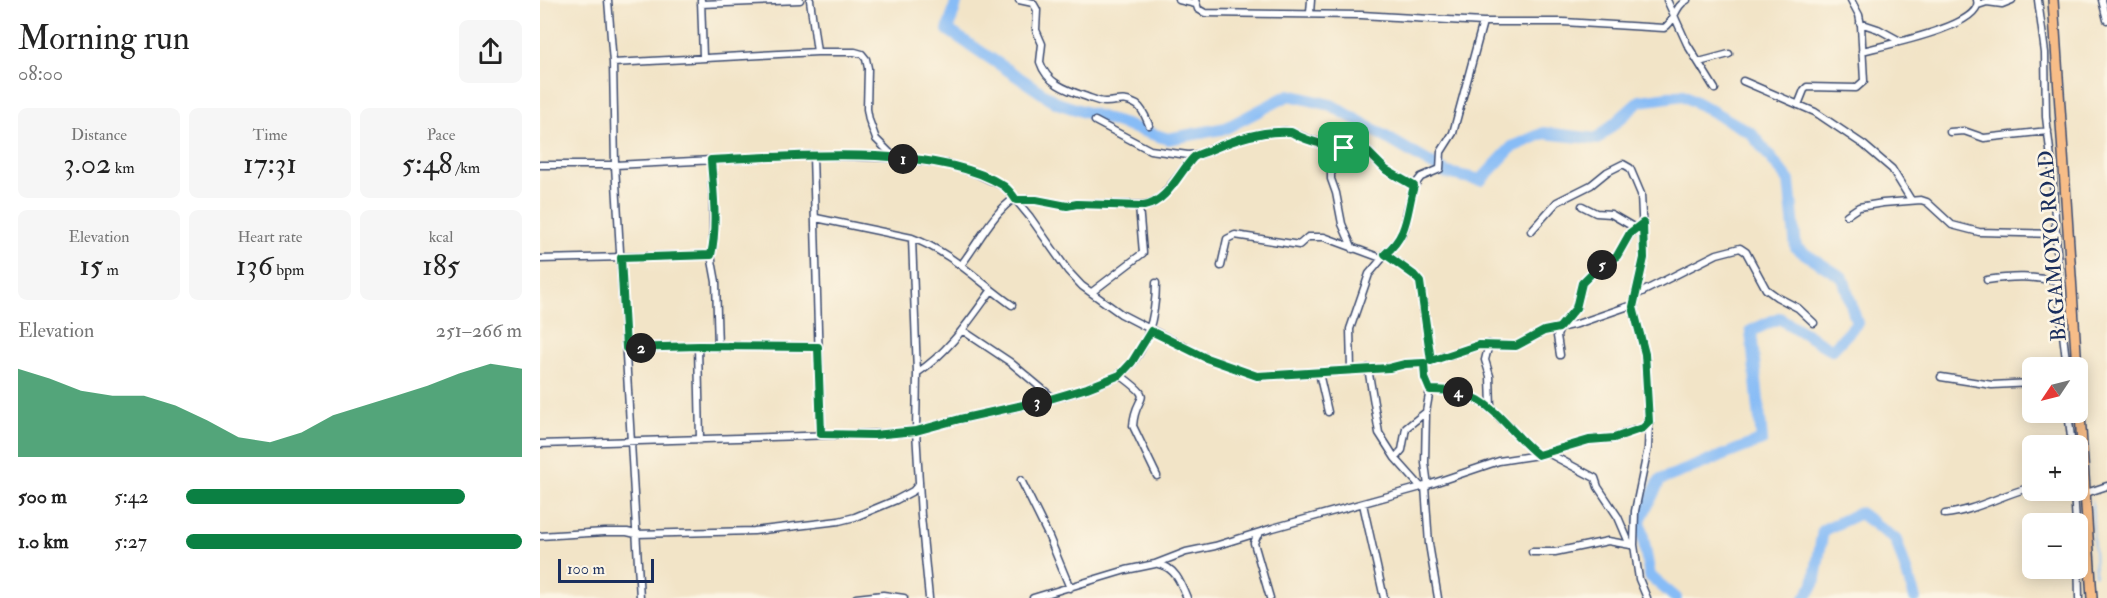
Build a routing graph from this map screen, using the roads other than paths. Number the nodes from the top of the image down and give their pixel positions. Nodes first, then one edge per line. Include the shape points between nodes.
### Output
1 (608, 0) edge
2 (800, 0) edge
3 (810, 0) edge
4 (1019, 0) edge
5 (1179, 0) edge
6 (1311, 0) edge
7 (1667, 0) edge
8 (1687, 0) edge
9 (1851, 0) edge
10 (2012, 0) edge
11 (2038, 0) edge
12 (2053, 0) edge
13 (2102, 0) edge
14 (701, 2) edge
15 (1978, 2) edge
16 (1196, 4) edge
17 (1310, 14) junction
18 (1675, 15) junction
19 (2107, 20) edge
20 (1483, 22) junction
21 (1860, 23) junction
22 (1901, 41) junction
23 (1862, 51) junction
24 (817, 52) junction
25 (1730, 54) dead end
26 (703, 57) junction
27 (1699, 62) junction
28 (613, 63) junction
29 (1743, 81) dead end
30 (1715, 89) dead end
31 (1798, 105) junction
32 (1095, 121) dead end
33 (1149, 125) dead end
34 (2048, 131) junction
35 (1950, 132) dead end
36 (1344, 148) junction
37 (813, 155) junction
38 (1196, 155) junction
39 (895, 158) junction
40 (711, 160) junction
41 (540, 165) edge
42 (615, 165) junction
43 (1414, 186) junction
44 (1016, 199) junction
45 (1911, 200) junction
46 (1139, 206) junction
47 (1582, 206) dead end
48 (1847, 215) dead end
49 (816, 218) junction
50 (1643, 223) junction
51 (1635, 228) junction
52 (1531, 231) dead end
53 (2057, 234) junction
54 (912, 238) junction
55 (1353, 249) junction
56 (711, 255) junction
57 (1383, 256) junction
58 (621, 258) junction
59 (540, 259) edge
60 (961, 266) junction
61 (1221, 266) dead end
62 (1987, 280) dead end
63 (2060, 282) junction
64 (1156, 283) dead end
65 (991, 291) junction
66 (1092, 292) junction
67 (1636, 295) junction
68 (1012, 305) dead end
69 (1634, 306) junction
70 (1814, 323) dead end
71 (1559, 328) junction
72 (962, 330) junction
73 (1151, 331) junction
74 (1489, 344) junction
75 (699, 346) junction
76 (718, 347) junction
77 (818, 347) junction
78 (626, 348) junction
79 (1560, 355) dead end
80 (2066, 357) edge
81 (2077, 357) edge
82 (1427, 362) junction
83 (1368, 368) junction
84 (1351, 370) junction
85 (917, 373) junction
86 (1319, 373) junction
87 (1120, 375) junction
88 (1941, 377) dead end
89 (2022, 384) edge
90 (1430, 390) junction
91 (1053, 398) junction
92 (1491, 408) junction
93 (1328, 412) dead end
94 (1426, 412) junction
95 (1649, 422) junction
96 (916, 431) junction
97 (821, 434) junction
98 (632, 440) junction
99 (700, 440) junction
100 (540, 444) edge
101 (1548, 453) junction
102 (1538, 455) junction
103 (1395, 458) junction
104 (1157, 476) dead end
105 (1021, 480) dead end
106 (919, 484) junction
107 (1424, 486) junction
108 (2107, 486) edge
109 (2022, 490) edge
110 (2088, 492) edge
111 (2086, 501) edge
112 (1363, 504) junction
113 (1945, 514) dead end
114 (1262, 532) junction
115 (636, 534) junction
116 (540, 536) edge
117 (1632, 545) junction
118 (1532, 552) dead end
119 (1155, 564) junction
120 (2079, 579) edge
121 (1070, 588) junction
122 (640, 598) edge
123 (856, 598) edge
124 (904, 598) edge
125 (929, 598) edge
126 (1033, 598) edge
127 (1187, 598) edge
128 (1270, 598) edge
129 (1384, 598) edge
130 (1438, 598) edge
131 (1647, 598) edge
132 (2079, 598) edge
133 (2092, 598) edge

1 - 28 street
2 - 14 street
3 - 24 street
4 - 33 street via 1033,3 1037,10 1036,30 1042,44 1040,62 1047,77 1103,102 1122,99 1137,105
5 - 16 street
6 - 17 street
7 - 18 street
8 - 18 street via 1677,6
9 - 21 street
10 - 15 street via 2002,4
11 - 34 street
12 - 81 highway, BAGAMOYO ROAD
13 - 19 street
14 - 26 street
15 - 22 street via 1977,10 1960,22
16 - 17 street via 1205,13
17 - 20 street
18 - 20 street via 1664,28
18 - 27 street
20 - 43 street via 1453,133 1441,152 1440,169 1421,177
21 - 22 street
21 - 23 street
22 - 23 street
23 - 31 street via 1862,84 1856,88 1807,87
24 - 26 street
24 - 39 street via 855,52 865,56 869,120 876,138
25 - 27 street
26 - 28 street
27 - 30 street
28 - 42 street
29 - 31 street
31 - 45 street via 1815,112 1881,159
32 - 38 street via 1150,150
34 - 35 street via 1984,138 1964,131
34 - 53 street
36 - 38 street via 1285,131 1240,138
36 - 43 street via 1362,146 1386,170
36 - 55 street via 1331,179
37 - 39 street
37 - 40 street
37 - 49 street
38 - 46 street via 1157,200
39 - 44 street via 948,164 975,173 1005,187
40 - 42 street
40 - 56 street
41 - 42 street
42 - 58 street
43 - 57 street via 1405,228
44 - 46 street via 1067,206
44 - 60 street via 996,216
44 - 66 street via 1076,280
45 - 48 street via 1859,207
45 - 53 street via 1926,201 1952,225 1979,232
46 - 66 street via 1143,254
47 - 51 street via 1596,213 1611,213
49 - 54 street
49 - 77 street
50 - 51 street
50 - 52 street via 1641,194 1630,168 1623,164 1557,202
50 - 67 street via 1644,258
51 - 71 street via 1620,253 1582,283 1576,308
53 - 63 street
54 - 60 street
54 - 85 street
55 - 57 street
55 - 61 street via 1324,237 1313,236 1299,244 1232,235 1224,244
56 - 58 street
56 - 76 street
57 - 82 street via 1420,282
57 - 84 street via 1369,274 1350,329
58 - 59 street
58 - 78 street
60 - 65 street
62 - 63 street via 2036,276
63 - 80 street
64 - 73 street
65 - 68 street
65 - 72 street
66 - 73 street
67 - 69 street
67 - 70 street via 1717,254 1740,248 1766,288
69 - 71 street
69 - 95 street via 1645,354
71 - 74 street via 1544,331 1516,346
71 - 79 street
72 - 85 street via 940,356
72 - 91 street via 1010,362
73 - 86 street via 1248,374
73 - 87 street
74 - 82 street
74 - 92 street via 1485,360
75 - 76 street
75 - 78 street
75 - 99 street
76 - 77 street
77 - 97 street
78 - 98 street
82 - 83 street
82 - 90 street via 1425,378
83 - 84 street
83 - 103 street via 1380,433
84 - 86 street
85 - 96 street
86 - 93 street
87 - 91 street
87 - 104 street via 1142,393 1132,426
88 - 89 street via 1992,385
90 - 92 street via 1464,394
90 - 94 street
91 - 96 street
92 - 102 street
94 - 103 street via 1406,428 1402,450
94 - 107 street
95 - 101 street via 1614,438 1589,440
95 - 117 street
96 - 97 street
96 - 106 street
97 - 99 street
98 - 99 street
98 - 100 street
98 - 115 street
101 - 102 street
101 - 117 street via 1595,478
102 - 107 street via 1499,461
103 - 107 street
105 - 121 street
106 - 115 street via 896,500 839,521 754,531
106 - 125 street
107 - 112 street
107 - 130 street
108 - 110 street
109 - 113 street via 1962,512
111 - 133 highway, BAGAMOYO ROAD
112 - 114 street
112 - 129 street
114 - 119 street
114 - 128 street via 1254,543
115 - 116 street
115 - 122 street
117 - 118 street via 1608,541 1555,552
117 - 131 street
119 - 121 street
119 - 127 street via 1171,569
120 - 132 street
121 - 126 street
123 - 124 street

